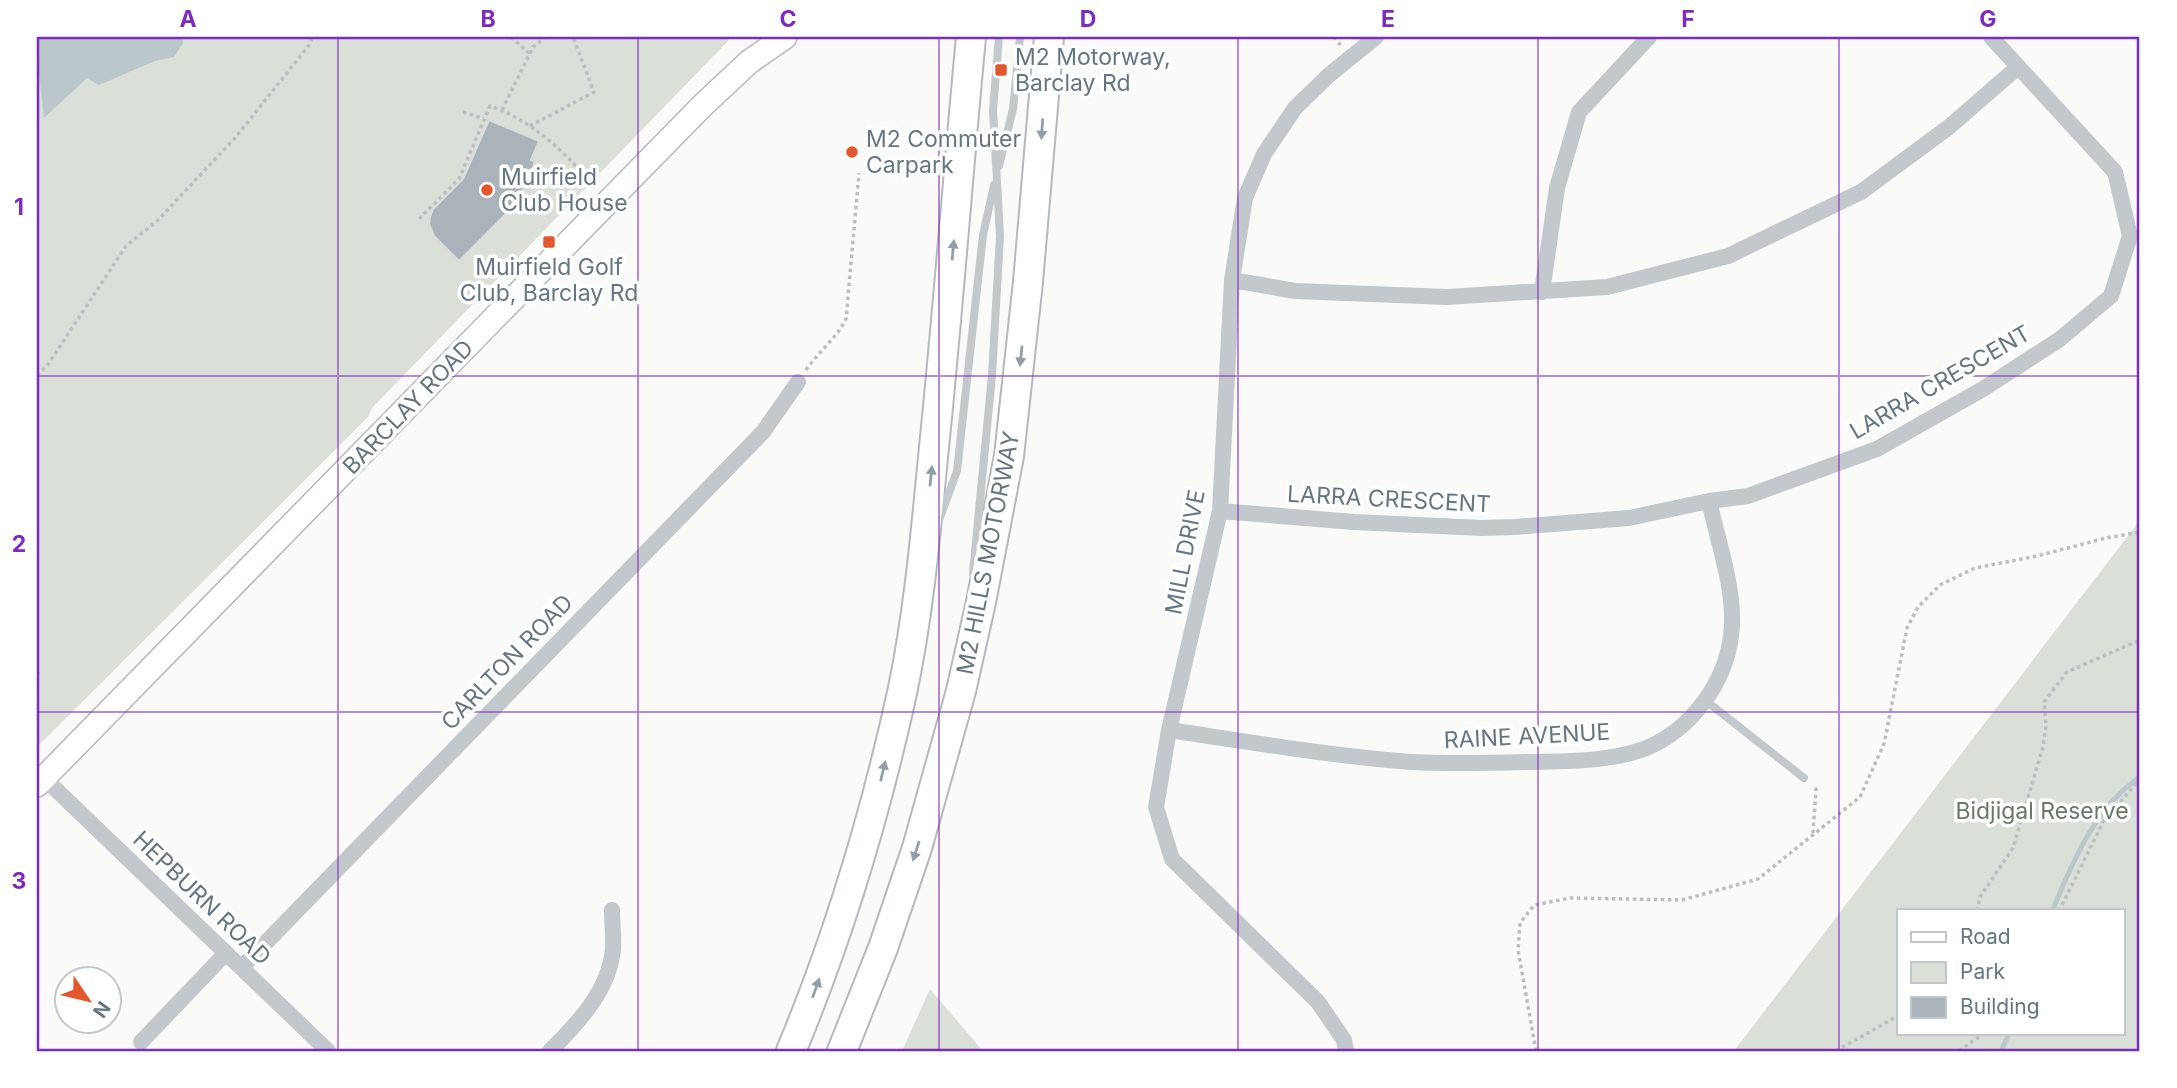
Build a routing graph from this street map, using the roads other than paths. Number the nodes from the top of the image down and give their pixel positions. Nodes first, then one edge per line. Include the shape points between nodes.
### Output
1 (775, 37) edge
2 (785, 37) edge
3 (971, 37) edge
4 (999, 37) edge
5 (1020, 37) edge
6 (1049, 37) edge
7 (1376, 37) edge
8 (1649, 37) edge
9 (1991, 37) edge
10 (749, 62) junction
11 (2018, 67) junction
12 (997, 173) junction
13 (1232, 280) junction
14 (1542, 292) junction
15 (798, 383) road end
16 (1709, 501) junction
17 (1220, 511) junction
18 (922, 569) junction
19 (972, 587) dead end
20 (969, 613) dead end
21 (961, 691) junction
22 (1705, 700) junction
23 (1170, 730) junction
24 (1804, 778) road end
25 (40, 781) edge
26 (612, 910) dead end
27 (226, 953) junction
28 (242, 967) junction
29 (141, 1042) dead end
30 (328, 1051) edge
31 (550, 1051) edge
32 (791, 1051) edge
33 (842, 1051) edge
34 (1346, 1051) edge

1 - 10 street
2 - 10 main road, BARCLAY ROAD
18 -> 3 highway
4 - 12 lane via 993,110
5 - 12 lane via 1013,109
6 -> 21 highway, M2 HILLS MOTORWAY via 1009,456
7 - 13 street, MILL DRIVE via 1295,108 1264,154 1245,198
8 - 14 street via 1579,111 1558,188
9 - 11 street, LARRA CRESCENT
10 - 25 main road, BARCLAY ROAD
11 - 14 street via 1949,127 1861,192 1728,256 1607,288
11 - 16 street, LARRA CRESCENT via 2115,172 2130,236 2110,296 2060,339 1983,390 1877,449 1748,496
12 - 18 lane via 983,235 957,471
12 - 19 lane via 1000,236
13 - 14 street via 1295,291 1447,297
13 - 17 street, MILL DRIVE
15 - 28 street, CARLTON ROAD via 763,432
16 - 17 street, LARRA CRESCENT via 1629,518 1515,527 1354,522
16 - 22 street, RAINE AVENUE via 1732,617 1727,656
17 - 23 street, MILL DRIVE
32 -> 18 highway via 836,934 877,796 902,691
20 - 21 lane
21 -> 33 highway, M2 HILLS MOTORWAY via 917,848
22 - 23 street, RAINE AVENUE via 1676,730 1644,748 1564,761 1455,763 1362,758
22 - 24 lane
23 - 34 street, MILL DRIVE via 1156,807 1172,859 1318,1002 1344,1040
25 - 27 street, HEPBURN ROAD
26 - 31 street via 613,950 602,986 587,1011
27 - 28 street, HEPBURN ROAD
27 - 29 street
28 - 30 street, HEPBURN ROAD

